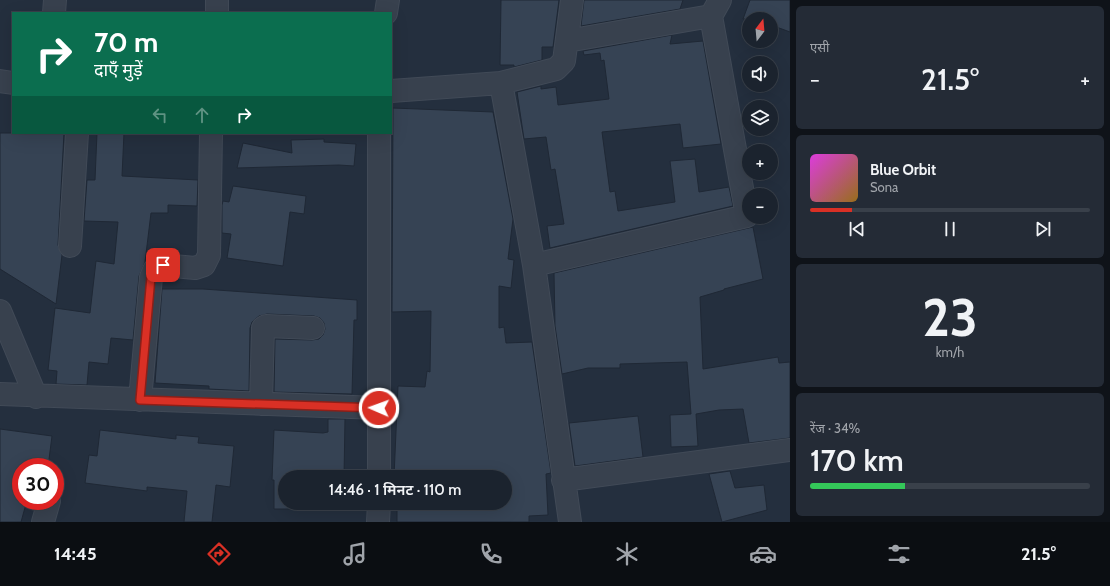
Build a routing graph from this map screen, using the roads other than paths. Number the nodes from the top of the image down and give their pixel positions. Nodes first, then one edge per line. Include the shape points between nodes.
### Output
1 (56, 0) edge
2 (217, 0) edge
3 (388, 0) edge
4 (572, 0) edge
5 (716, 8) edge
6 (54, 12) edge
7 (217, 12) edge
8 (386, 12) edge
9 (567, 41) junction
10 (0, 81) edge
11 (12, 83) edge
12 (501, 83) junction
13 (392, 91) edge
14 (77, 134) edge
15 (211, 134) edge
16 (379, 134) edge
17 (70, 246) dead end
18 (534, 265) junction
19 (0, 311) edge
20 (313, 328) dead end
21 (0, 394) edge
22 (36, 397) junction
23 (140, 400) junction
24 (261, 404) junction
25 (379, 408) junction
26 (790, 450) edge
27 (379, 470) edge
28 (563, 480) junction
29 (46, 510) edge
30 (378, 510) edge
31 (43, 522) edge
32 (378, 522) edge
33 (570, 522) edge

1 - 6 street
2 - 7 street
3 - 8 street
4 - 9 street
5 - 9 street
5 - 18 street via 747,216
9 - 12 street via 564,61 556,69
10 - 11 street
12 - 13 street
12 - 18 street
14 - 17 street
15 - 23 street via 209,255 204,264 195,268 163,265 154,270 151,277
16 - 25 street
18 - 28 street
19 - 22 street
20 - 24 street via 263,328
21 - 22 street
22 - 23 street
23 - 24 street
24 - 25 street
25 - 27 street
26 - 28 street
28 - 33 street
29 - 31 street
30 - 32 street

